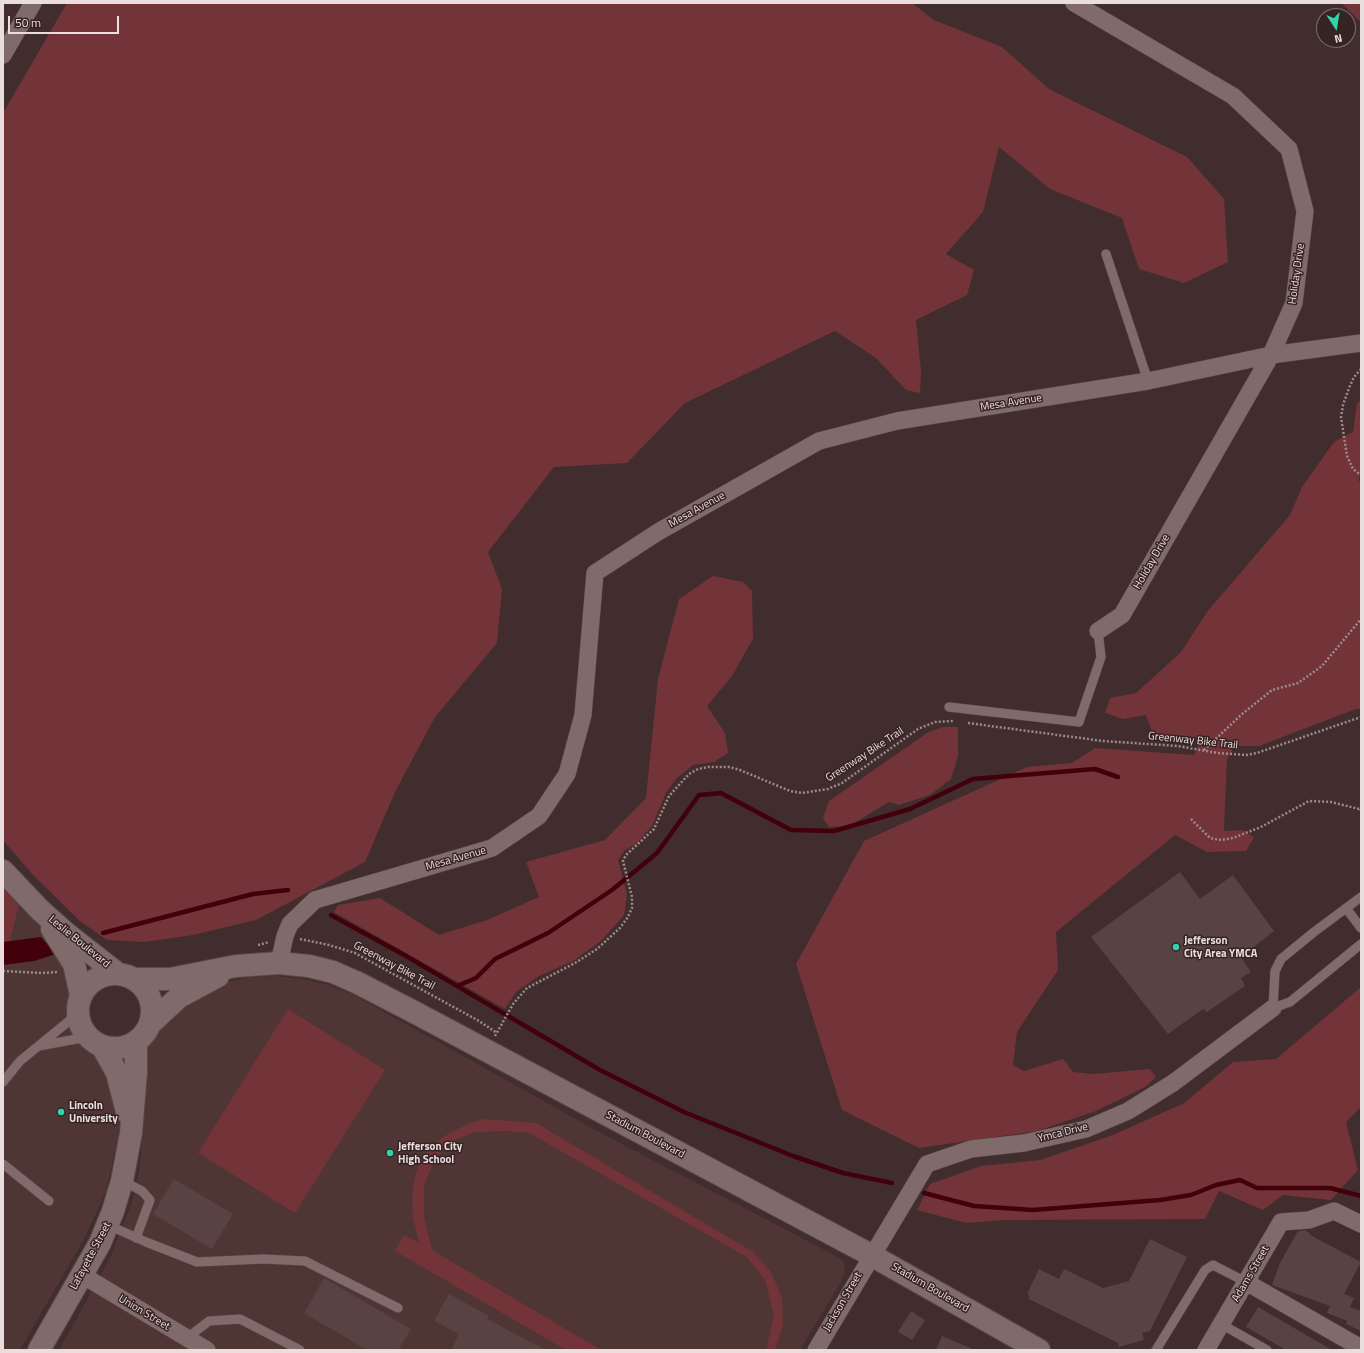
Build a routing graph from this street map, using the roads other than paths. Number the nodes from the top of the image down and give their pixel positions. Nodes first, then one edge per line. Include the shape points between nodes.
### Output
1 (33, 3) edge
2 (1074, 3) edge
3 (3, 55) edge
4 (1106, 254) dead end
5 (1361, 343) edge
6 (1271, 355) junction
7 (1148, 381) junction
8 (1098, 631) joint
9 (949, 707) dead end
10 (3, 871) edge
11 (1361, 897) edge
12 (1346, 908) junction
13 (40, 910) junction
14 (1361, 928) edge
15 (1361, 944) edge
16 (279, 963) junction
17 (236, 966) junction
18 (127, 977) junction
19 (79, 1002) junction
20 (1273, 1008) junction
21 (151, 1023) junction
22 (94, 1042) junction
23 (136, 1043) junction
24 (38, 1046) junction
25 (3, 1082) edge
26 (131, 1133) junction
27 (3, 1164) edge
28 (122, 1181) junction
29 (49, 1201) dead end
30 (1361, 1224) edge
31 (108, 1225) junction
32 (136, 1238) junction
33 (871, 1255) junction
34 (82, 1275) junction
35 (1246, 1282) junction
36 (398, 1308) dead end
37 (1222, 1324) junction
38 (187, 1338) junction
39 (1361, 1348) edge
40 (40, 1350) edge
41 (207, 1350) edge
42 (300, 1350) edge
43 (816, 1350) edge
44 (1039, 1350) edge
45 (1156, 1350) edge
46 (1206, 1350) edge
47 (1267, 1350) edge

1 - 3 street
2 - 6 street, Holiday Drive via 1233,96 1289,149 1305,210 1294,303
4 - 7 lane
5 - 6 street, Mesa Avenue
6 - 7 street, Mesa Avenue
6 - 8 street, Holiday Drive via 1122,615
7 - 16 street, Mesa Avenue via 897,421 818,441 658,532 595,573 583,715 567,774 539,816 492,848 315,900 290,924
8 - 9 lane via 1101,657 1079,722
10 - 13 main road, Leslie Boulevard
11 - 12 lane
12 - 14 lane
12 - 20 lane via 1281,960 1275,971
13 - 18 main road, Leslie Boulevard via 77,942
13 - 19 main road, Leslie Boulevard via 74,964
15 - 20 lane via 1290,1002
16 - 17 main road, Stadium Boulevard
16 - 33 main road, Stadium Boulevard via 333,972 358,983
17 - 18 main road, Stadium Boulevard via 170,979
17 - 21 main road, Stadium Boulevard via 179,997
18 - 19 main road via 110,974 98,978 88,985
18 - 21 main road via 145,987 153,1011
19 - 22 main road via 79,1021
19 - 24 lane via 69,1020
20 - 33 street, Ymca Drive via 1173,1083 1128,1111 1086,1129 1024,1143 971,1149 927,1164
21 - 23 main road
22 - 23 main road via 113,1049
22 - 24 lane
22 - 26 main road, Lafayette Street via 117,1073
23 - 26 main road, Lafayette Street
24 - 25 lane via 20,1061
26 - 28 main road, Lafayette Street
27 - 29 lane
28 - 31 main road, Lafayette Street
28 - 32 lane via 142,1191 150,1200
30 - 35 street, Adams Street via 1334,1211 1309,1220 1281,1222
31 - 32 lane
31 - 34 main road, Lafayette Street
32 - 36 lane via 198,1262 264,1259 305,1261
33 - 43 street, Jackson Street
33 - 44 main road, Stadium Boulevard
34 - 38 street, Union Street
34 - 40 main road, Lafayette Street
35 - 37 street, Adams Street
35 - 39 street
35 - 45 lane via 1213,1266 1205,1270
37 - 46 street, Adams Street
37 - 47 lane
38 - 41 street, Union Street
38 - 42 lane via 209,1322 240,1319

